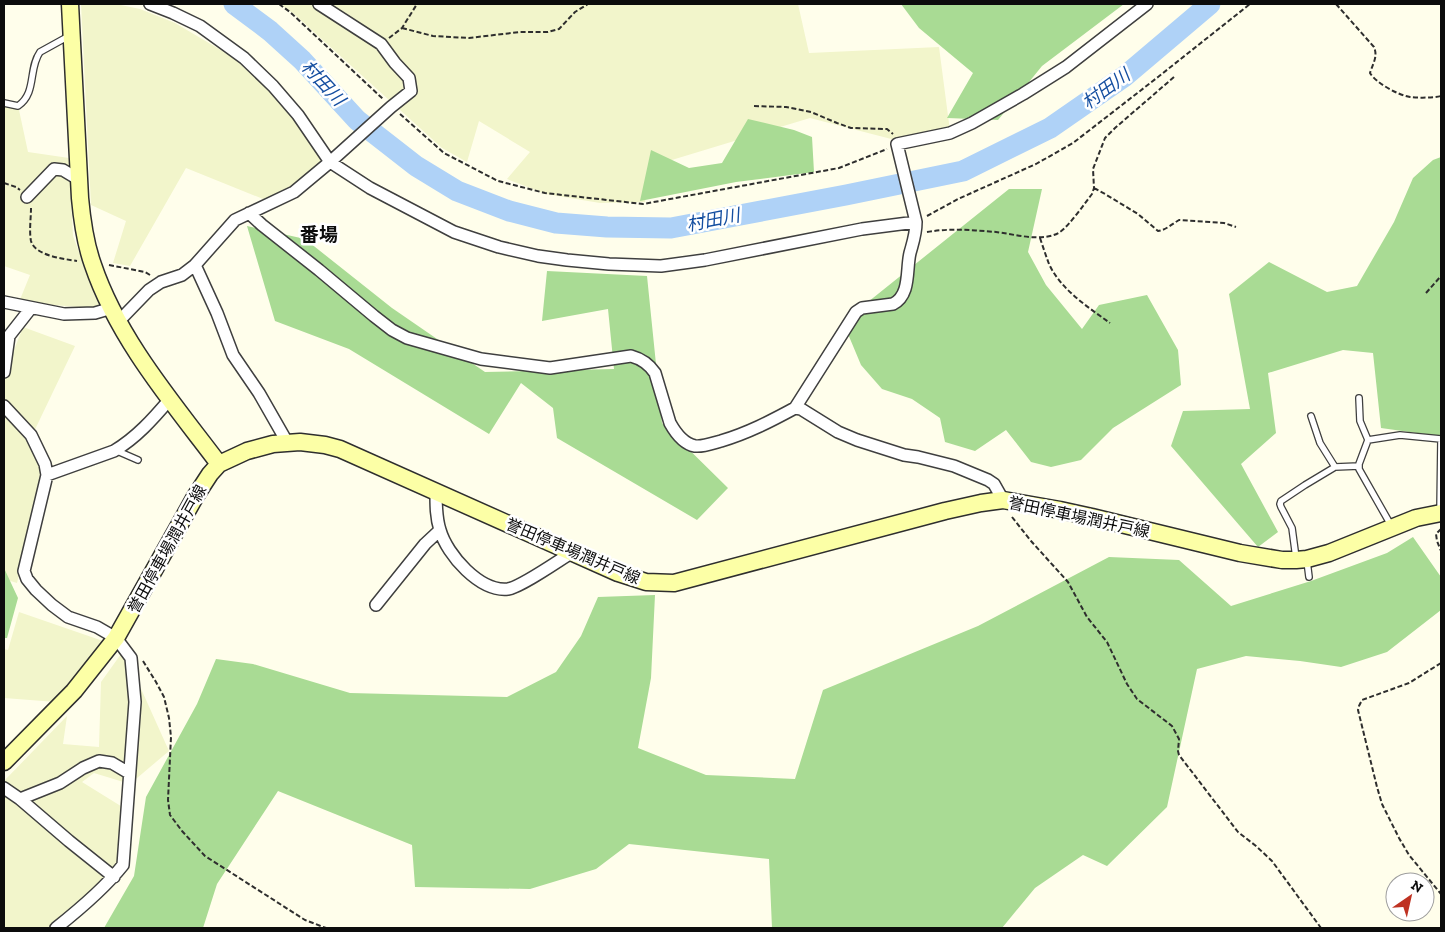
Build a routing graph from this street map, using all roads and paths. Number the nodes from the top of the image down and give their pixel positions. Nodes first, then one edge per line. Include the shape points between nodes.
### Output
1 (70, 4) edge
2 (150, 4) edge
3 (278, 4) edge
4 (319, 4) edge
5 (417, 4) edge
6 (588, 4) edge
7 (1147, 4) edge
8 (1250, 4) edge
9 (1336, 4) edge
10 (402, 28) junction
11 (73, 33) junction
12 (382, 44) junction
13 (1174, 77) dead end
14 (1441, 96) edge
15 (4, 103) edge
16 (754, 106) dead end
17 (391, 107) junction
18 (897, 144) junction
19 (330, 162) junction
20 (78, 179) junction
21 (4, 183) edge
22 (1094, 188) junction
23 (27, 197) junction
24 (250, 213) junction
25 (1236, 227) dead end
26 (916, 228) junction
27 (1040, 237) junction
28 (92, 263) junction
29 (196, 265) junction
30 (1441, 276) edge
31 (161, 282) junction
32 (1426, 293) dead end
33 (4, 302) edge
34 (31, 308) junction
35 (115, 315) junction
36 (1110, 323) dead end
37 (4, 372) edge
38 (1359, 398) dead end
39 (170, 399) junction
40 (4, 406) edge
41 (796, 408) junction
42 (1311, 416) dead end
43 (1441, 439) edge
44 (1368, 440) junction
45 (287, 442) junction
46 (115, 450) junction
47 (138, 460) dead end
48 (219, 464) junction
49 (1359, 466) junction
50 (1335, 468) junction
51 (47, 475) junction
52 (436, 492) junction
53 (1003, 500) junction
54 (1441, 519) edge
55 (1392, 527) junction
56 (440, 530) junction
57 (1441, 551) edge
58 (571, 553) junction
59 (1302, 560) junction
60 (1309, 578) dead end
61 (376, 605) dead end
62 (116, 638) junction
63 (131, 658) junction
64 (1441, 664) edge
65 (4, 762) edge
66 (129, 773) junction
67 (4, 788) edge
68 (20, 799) junction
69 (114, 877) junction
70 (1441, 894) edge
71 (56, 928) edge
72 (326, 928) edge
73 (1321, 928) edge

1 - 11 main road
2 - 19 street via 200,26 244,58 298,115
3 - 17 path
4 - 12 street
5 - 10 path
6 - 10 path via 559,29 548,32 469,38 433,36
7 - 18 street via 1066,67 972,123 950,133
8 - 26 path via 1073,143 1036,164 958,199
9 - 14 path via 1374,47 1377,53 1370,73 1373,78 1409,97
10 - 12 path
11 - 15 lane via 40,52 34,63 28,96 22,103 18,106
11 - 20 main road
12 - 17 street via 409,78 411,91
13 - 22 path via 1105,138 1093,169
16 - 18 path via 811,112 851,128 887,128
17 - 18 path via 444,153 498,181 545,193 643,204 839,168
17 - 19 street
18 - 26 street
19 - 24 street via 294,192
19 - 26 street via 370,188 454,232 499,247 568,260 661,266 862,230
20 - 23 street via 63,170 54,169
20 - 28 main road
21 - 23 path via 16,187
22 - 25 path via 1138,214 1158,231 1179,220 1224,223
22 - 27 path via 1060,232
23 - 28 path via 31,207 31,241 34,246 54,257
24 - 29 street via 235,220
24 - 41 street via 374,316 407,338 481,359 550,368 631,356 639,358 650,366 659,383 674,430 693,446 706,446 741,435
26 - 27 path
26 - 41 street via 904,292 898,302 862,308 856,312
27 - 36 path via 1056,275 1084,305
28 - 31 path via 145,272
28 - 35 main road
29 - 31 street via 182,275
29 - 45 street via 234,355
30 - 32 path
31 - 35 street
33 - 34 street
34 - 35 street via 64,314
34 - 37 street via 9,336
35 - 39 main road
38 - 44 lane via 1360,421
39 - 46 street via 148,425
39 - 48 main road
40 - 51 street via 31,435
41 - 53 street via 857,440 954,466 988,480
42 - 50 lane via 1320,443
43 - 44 lane via 1400,435
43 - 54 lane
44 - 49 lane
45 - 48 main road, 誉田停車場潤井戸線 via 253,448
45 - 52 main road, 誉田停車場潤井戸線 via 340,449
46 - 47 lane
46 - 51 street
48 - 62 main road, 誉田停車場潤井戸線 via 195,497
49 - 50 lane
49 - 55 lane
50 - 59 lane via 1293,492 1280,504
51 - 62 street via 24,571 27,579 68,617 97,626
52 - 56 street
52 - 58 main road, 誉田停車場潤井戸線
53 - 58 main road, 誉田停車場潤井戸線 via 945,511 674,583 646,582
53 - 59 main road, 誉田停車場潤井戸線 via 1092,517 1240,553
53 - 73 path via 1018,526 1068,582 1107,642 1137,699 1172,726 1179,739 1180,755 1238,832 1272,862
54 - 55 main road, 誉田停車場潤井戸線 via 1416,518
54 - 57 path via 1436,534
55 - 59 main road, 誉田停車場潤井戸線 via 1351,545
56 - 58 street via 445,544 461,566 498,588 510,589 523,583
56 - 61 street
59 - 60 lane
62 - 63 street
62 - 65 main road, 誉田停車場潤井戸線 via 74,691
63 - 66 street via 135,702
63 - 72 path via 146,665 166,704 171,737 170,815 205,856 305,920
64 - 70 path via 1409,683 1362,700 1358,706 1382,804 1409,854
66 - 68 street via 112,763 99,761 60,783
66 - 69 street via 123,865
67 - 68 street
68 - 69 street
69 - 71 street

